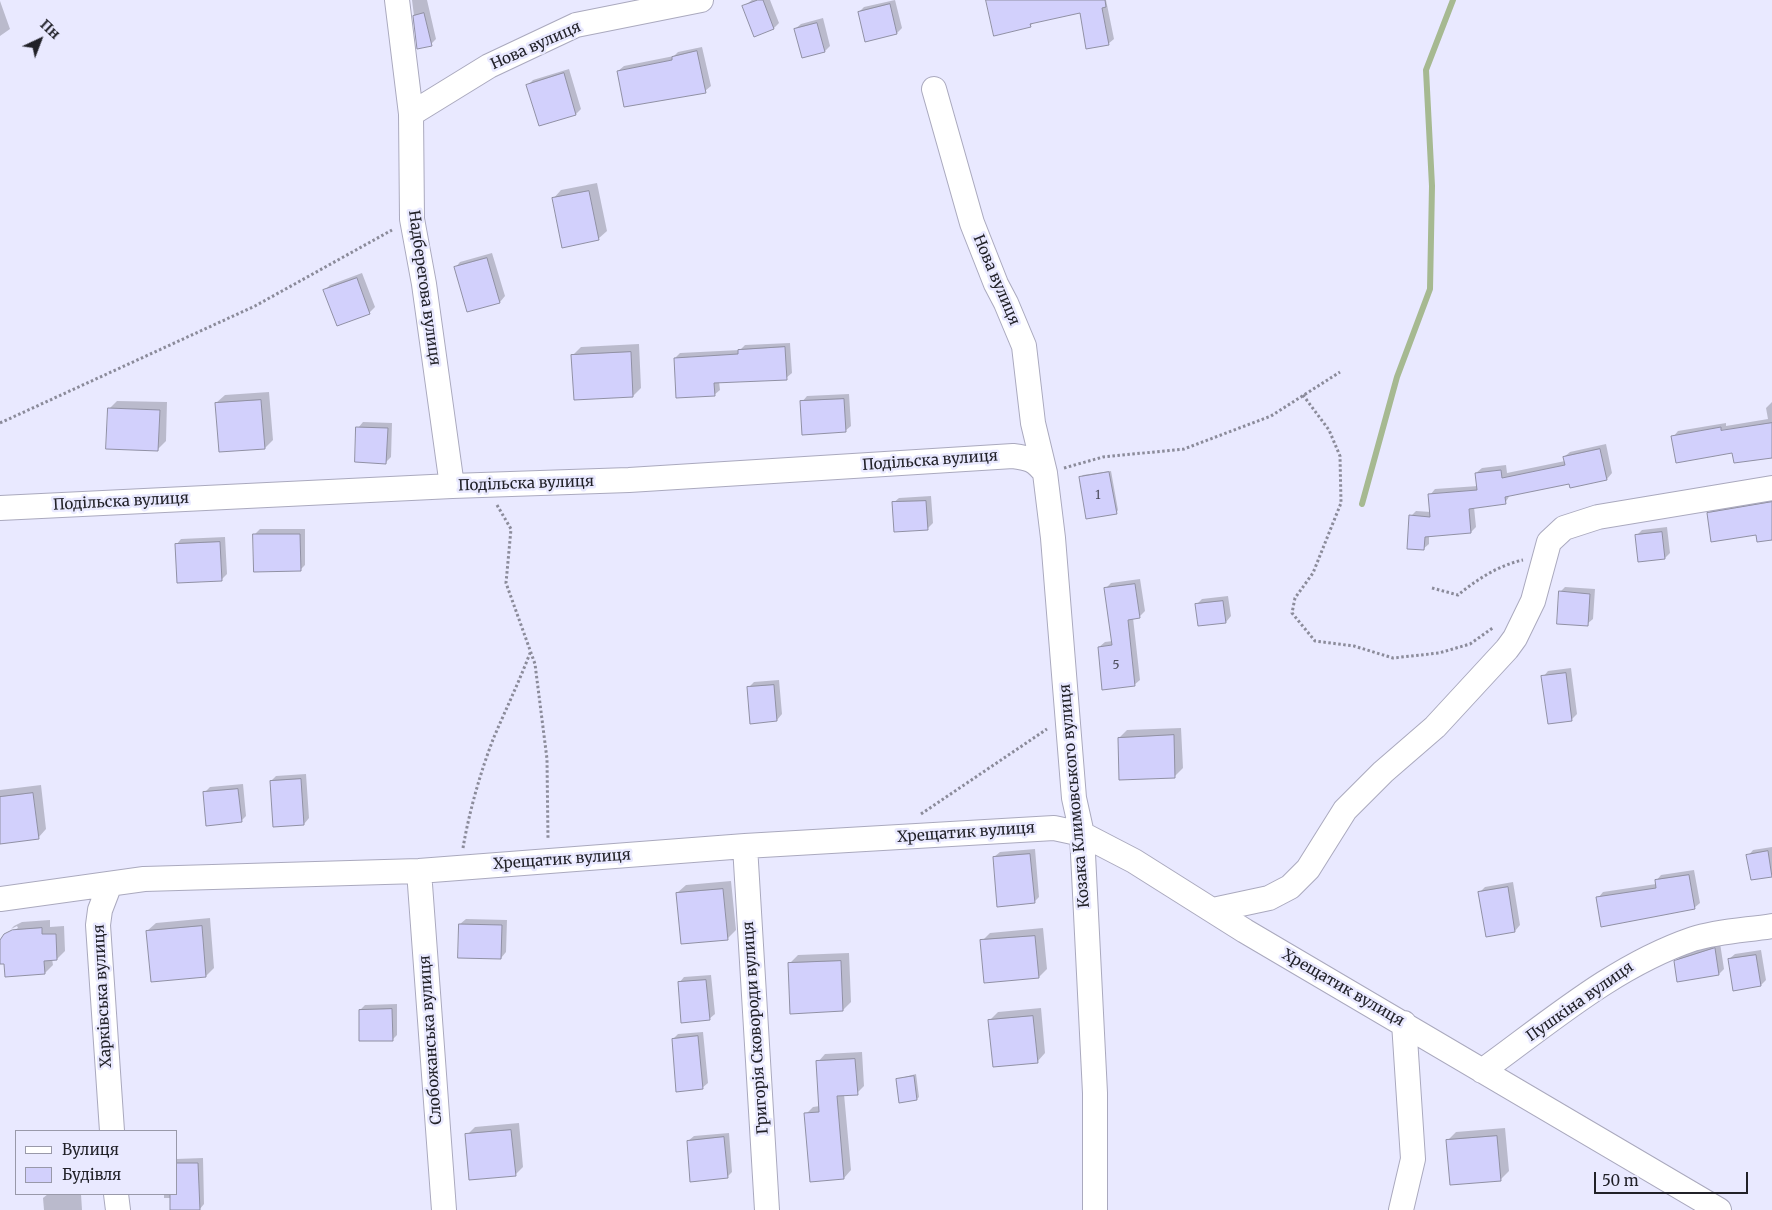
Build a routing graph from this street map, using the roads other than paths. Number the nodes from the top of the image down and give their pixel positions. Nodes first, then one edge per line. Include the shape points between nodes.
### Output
1 (397, 0) edge
2 (701, 0) edge
3 (934, 89) dead end
4 (411, 114) junction
5 (1045, 473) junction
6 (452, 486) junction
7 (1772, 488) edge
8 (0, 508) edge
9 (1082, 834) junction
10 (745, 846) junction
11 (419, 871) junction
12 (110, 884) junction
13 (0, 899) edge
14 (1212, 910) junction
15 (1772, 926) edge
16 (1404, 1023) junction
17 (1482, 1071) junction
18 (112, 1130) edge
19 (116, 1195) edge
20 (118, 1210) edge
21 (444, 1210) edge
22 (767, 1210) edge
23 (1095, 1210) edge
24 (1401, 1210) edge
25 (1719, 1210) edge

1 - 4 street, Надберегова вулиця
2 - 4 street, Нова вулиця via 576,25 489,66
3 - 5 street, Нова вулиця via 972,223 1024,346 1033,423
4 - 6 street, Надберегова вулиця via 412,219
5 - 6 street, Подільска вулиця via 1029,458 1013,456 629,480
5 - 9 street, Козака Климовського вулиця via 1074,798
6 - 8 street, Подільска вулиця
7 - 14 street via 1598,517 1564,528 1549,542 1533,601 1508,649 1435,727 1345,810 1308,869 1290,887 1268,898
9 - 10 street, Хрещатик вулиця via 1054,828 1012,829
9 - 14 street, Хрещатик вулиця via 1134,860
9 - 23 street, Козака Климовського вулиця via 1095,1093
10 - 11 street, Хрещатик вулиця
10 - 22 street, Григорія Сковороди вулиця
11 - 12 street, Хрещатик вулиця via 144,880
11 - 21 street, Слобожанська вулиця
12 - 13 street
12 - 18 street, Харківська вулиця via 98,925
14 - 16 street, Хрещатик вулиця
15 - 17 street, Пушкіна вулиця via 1696,938 1645,958 1614,976
16 - 17 street, Хрещатик вулиця
16 - 24 street via 1413,1159
17 - 25 street, Хрещатик вулиця
19 - 20 street

